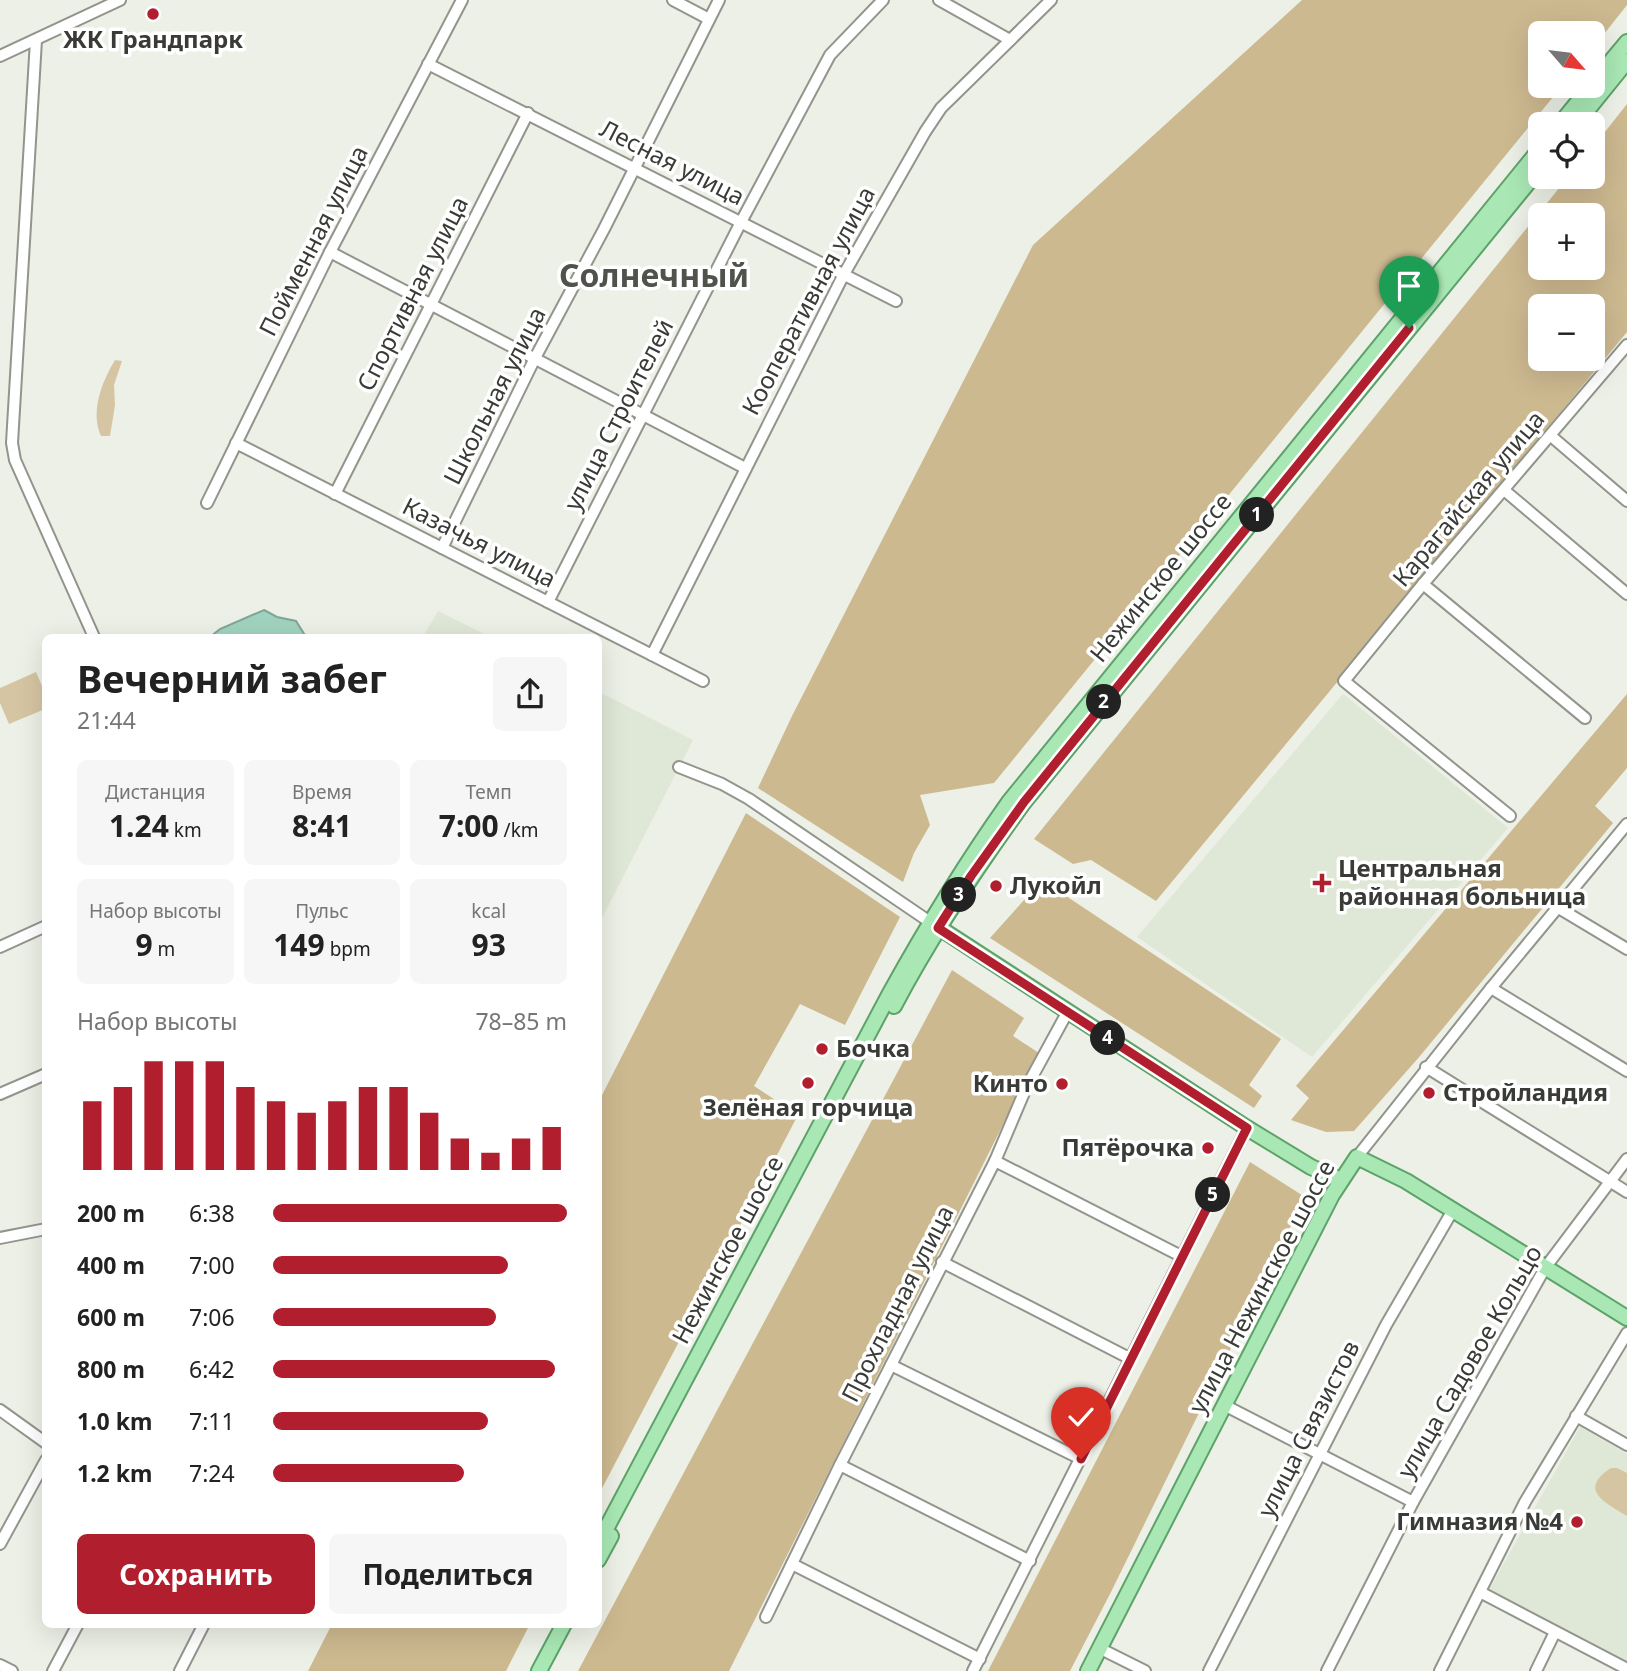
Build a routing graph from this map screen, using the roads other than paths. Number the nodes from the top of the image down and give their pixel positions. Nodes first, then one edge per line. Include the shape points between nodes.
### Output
1 (120, 0) edge
2 (463, 0) edge
3 (673, 0) edge
4 (719, 0) edge
5 (883, 0) edge
6 (939, 0) edge
7 (1051, 0) edge
8 (709, 19) junction
9 (36, 40) junction
10 (1010, 40) junction
11 (1627, 42) edge
12 (0, 56) edge
13 (1627, 61) edge
14 (428, 64) junction
15 (1605, 69) edge
16 (1581, 98) edge
17 (1570, 112) edge
18 (1586, 112) edge
19 (528, 113) junction
20 (1528, 164) edge
21 (634, 167) junction
22 (1528, 183) edge
23 (741, 222) junction
24 (330, 252) junction
25 (844, 274) junction
26 (896, 301) dead end
27 (431, 306) junction
28 (1627, 345) edge
29 (536, 358) junction
30 (642, 414) junction
31 (1550, 436) junction
32 (236, 443) junction
33 (745, 468) junction
34 (1504, 491) junction
35 (335, 494) junction
36 (1627, 501) edge
37 (207, 503) dead end
38 (442, 548) junction
39 (1423, 584) junction
40 (1627, 594) edge
41 (548, 602) junction
42 (93, 634) edge
43 (652, 654) junction
44 (703, 681) dead end
45 (1585, 718) dead end
46 (679, 767) dead end
47 (1510, 816) dead end
48 (1627, 824) edge
49 (1557, 907) junction
50 (934, 925) junction
51 (42, 928) edge
52 (0, 947) edge
53 (1627, 949) edge
54 (1491, 988) junction
55 (1068, 1011) junction
56 (1426, 1068) junction
57 (1627, 1071) edge
58 (42, 1076) edge
59 (0, 1094) edge
60 (1247, 1128) junction
61 (1357, 1157) junction
62 (1627, 1159) edge
63 (995, 1161) junction
64 (1341, 1180) junction
65 (1611, 1182) junction
66 (1627, 1192) edge
67 (1453, 1210) junction
68 (42, 1230) edge
69 (0, 1238) edge
70 (1181, 1256) junction
71 (942, 1262) junction
72 (1545, 1268) junction
73 (1627, 1318) edge
74 (1627, 1333) edge
75 (1131, 1359) junction
76 (891, 1365) junction
77 (1224, 1405) junction
78 (0, 1410) edge
79 (1576, 1416) junction
80 (42, 1440) edge
81 (1627, 1445) edge
82 (1321, 1453) junction
83 (1081, 1459) junction
84 (840, 1465) junction
85 (42, 1467) edge
86 (1413, 1502) junction
87 (602, 1537) edge
88 (0, 1544) edge
89 (602, 1553) edge
90 (1030, 1561) junction
91 (792, 1564) junction
92 (1480, 1592) junction
93 (766, 1617) dead end
94 (76, 1628) edge
95 (202, 1628) edge
96 (554, 1628) edge
97 (562, 1628) edge
98 (1555, 1632) junction
99 (1100, 1648) junction
100 (979, 1659) junction
101 (0, 1665) edge
102 (1627, 1669) edge
103 (12, 1671) edge
104 (53, 1671) edge
105 (180, 1671) edge
106 (531, 1671) edge
107 (539, 1671) edge
108 (973, 1671) edge
109 (1088, 1671) edge
110 (1145, 1671) edge
111 (1209, 1671) edge
112 (1327, 1671) edge
113 (1440, 1671) edge
114 (1536, 1671) edge

1 - 9 street
2 - 14 street, Пойменная улица
3 - 8 street
4 - 8 street, Школьная улица
5 - 23 street, улица Строителей via 830,55
6 - 10 street
7 - 10 street, Кооперативная улица
8 - 21 street, Школьная улица
9 - 12 street
9 - 42 street via 12,443 15,460
10 - 25 street, Кооперативная улица via 942,108
11 - 15 main road
13 - 18 main road
14 - 19 street, Лесная улица
14 - 24 street, Пойменная улица
16 - 17 main road
19 - 21 street, Лесная улица
19 - 27 street, Спортивная улица
20 - 50 main road, Нежинское шоссе via 1009,802
21 - 23 street, Лесная улица
21 - 29 street, Школьная улица
22 - 50 main road, Нежинское шоссе via 1024,802
23 - 25 street, Лесная улица
23 - 30 street, улица Строителей
24 - 27 street
24 - 32 street, Пойменная улица
25 - 26 street, Лесная улица
25 - 33 street, Кооперативная улица
27 - 29 street
27 - 35 street, Спортивная улица
28 - 31 street, Карагайская улица
29 - 30 street
29 - 38 street, Школьная улица
30 - 33 street
30 - 41 street, улица Строителей
31 - 34 street, Карагайская улица
31 - 36 street
32 - 35 street, Казачья улица
32 - 37 street, Пойменная улица
33 - 43 street, Кооперативная улица
34 - 39 street, Карагайская улица
34 - 40 street
35 - 38 street, Казачья улица
38 - 41 street, Казачья улица
39 - 45 street
39 - 47 street, Карагайская улица via 1344,681
41 - 43 street, Казачья улица
43 - 44 street, Казачья улица
46 - 50 street via 749,799
48 - 49 street, улица Нежинское шоссе
49 - 53 street
49 - 54 street, улица Нежинское шоссе
50 - 55 main road
50 - 87 main road, Нежинское шоссе
50 - 89 main road, Нежинское шоссе
51 - 52 street
54 - 56 street, улица Нежинское шоссе
54 - 57 street
55 - 60 main road
55 - 63 street, Прохладная улица via 1016,1109
56 - 61 street, улица Нежинское шоссе
56 - 65 street
58 - 59 street
60 - 64 main road
60 - 70 street
61 - 64 main road, улица Нежинское шоссе
61 - 67 main road
62 - 65 street, улица Садовое Кольцо
63 - 70 street
63 - 71 street, Прохладная улица
64 - 77 main road, улица Нежинское шоссе
65 - 66 street
65 - 72 street, улица Садовое Кольцо
67 - 72 main road
67 - 82 street, улица Связистов via 1386,1325
68 - 69 street
70 - 75 street
71 - 75 street
71 - 76 street, Прохладная улица
72 - 73 main road
72 - 86 street, улица Садовое Кольцо
74 - 79 street
75 - 83 street
76 - 83 street
76 - 84 street, Прохладная улица
77 - 82 street
77 - 99 main road, улица Нежинское шоссе
78 - 80 street
79 - 81 street
79 - 92 street via 1525,1502
82 - 86 street
82 - 111 street, улица Связистов
83 - 90 street
84 - 90 street
84 - 91 street, Прохладная улица
85 - 88 street
86 - 112 street, улица Садовое Кольцо
90 - 100 street
91 - 93 street, Прохладная улица
91 - 100 street
92 - 98 street
92 - 113 street
94 - 104 street
95 - 105 street
96 - 106 main road
97 - 107 main road
98 - 102 street
98 - 114 street
99 - 109 main road, улица Нежинское шоссе
99 - 110 street
100 - 108 street
101 - 103 street

